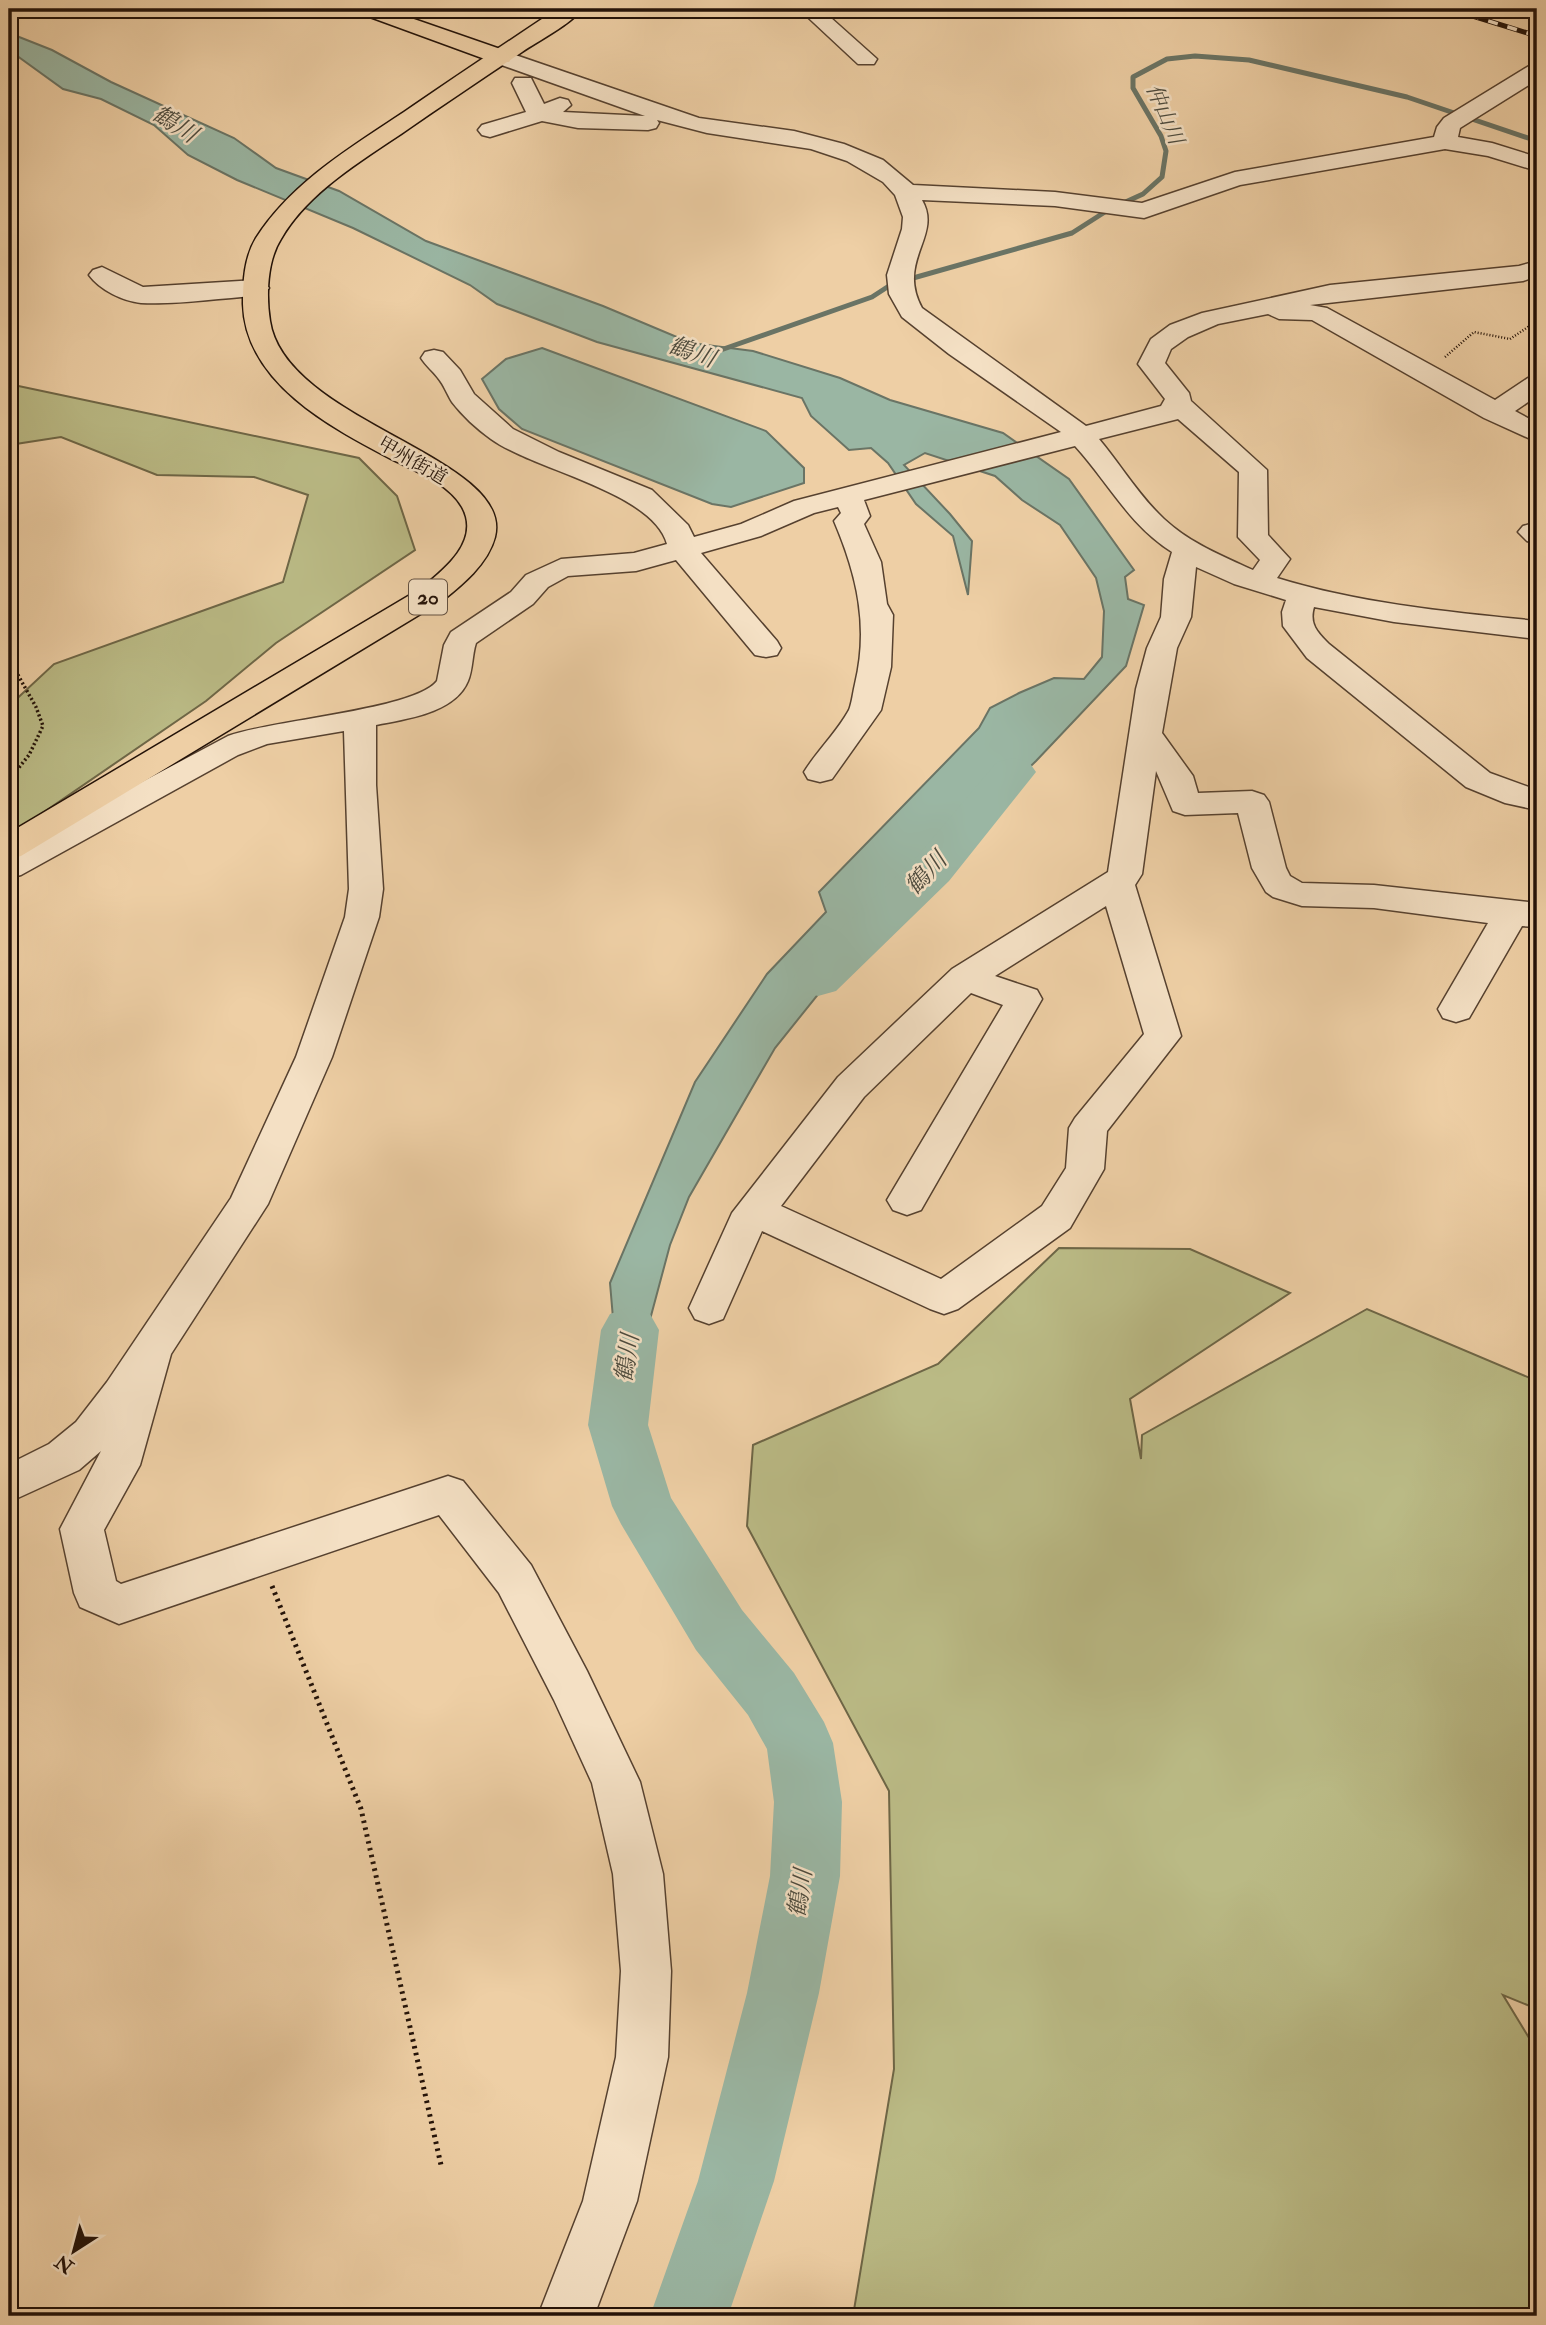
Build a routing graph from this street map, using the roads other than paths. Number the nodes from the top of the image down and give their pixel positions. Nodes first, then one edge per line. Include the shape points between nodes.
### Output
1 (366, 9) edge
2 (571, 9) edge
3 (809, 9) edge
4 (501, 57) junction
5 (866, 59) dead end
6 (1537, 71) edge
7 (523, 83) dead end
8 (589, 90) junction
9 (543, 114) junction
10 (695, 124) junction
11 (1454, 127) junction
12 (490, 130) dead end
13 (1537, 164) edge
14 (906, 192) junction
15 (1537, 268) edge
16 (102, 275) dead end
17 (256, 288) junction
18 (1256, 310) junction
19 (434, 358) dead end
20 (1537, 384) edge
21 (1177, 403) junction
22 (1494, 412) junction
23 (1537, 434) edge
24 (1068, 438) junction
25 (848, 495) junction
26 (683, 550) junction
27 (1187, 551) junction
28 (1260, 582) junction
29 (1304, 594) junction
30 (1537, 630) edge
31 (766, 648) dead end
32 (360, 718) junction
33 (1147, 736) junction
34 (820, 772) dead end
35 (1537, 800) edge
36 (9, 848) edge
37 (9, 867) edge
38 (1117, 884) junction
39 (1524, 915) edge
40 (965, 978) junction
41 (1456, 1009) dead end
42 (907, 1200) dead end
43 (755, 1211) junction
44 (709, 1308) dead end
45 (153, 1344) junction
46 (9, 1484) edge
47 (566, 2316) edge

1 - 4 main road
2 - 4 main road, 甲州街道 / 20
3 - 5 street
4 - 8 street
4 - 17 main road, 甲州街道 / 20 via 380,138 286,214 267,240
6 - 11 street
7 - 9 street via 532,106
8 - 9 street
8 - 10 street
9 - 10 street via 558,119
9 - 12 street
10 - 14 street via 778,135 830,149 870,165
11 - 13 street via 1492,150
11 - 14 street via 1235,179 1143,211 1055,199
14 - 24 street via 916,231 901,270 906,303 923,322
15 - 18 street via 1330,293
16 - 17 street via 140,295
17 - 36 main road, 甲州街道 / 20 via 258,327 274,359 325,409 467,493 480,524 476,551 468,564 431,595
18 - 21 street via 1211,318 1160,345 1151,364 1179,399
18 - 22 street via 1318,313
19 - 26 street via 490,425 549,458 642,496 678,531
20 - 22 street
21 - 24 street via 1172,412
21 - 28 street via 1253,470 1253,537 1275,559
22 - 23 street
24 - 25 street
24 - 27 street via 1163,534
25 - 26 street
25 - 34 street via 856,516 848,522 866,562 878,615 875,667 865,710
26 - 31 street
26 - 32 street via 636,562 548,573 522,598 462,638 447,691 416,705
27 - 28 street
27 - 33 street via 1180,570 1176,617 1152,689
28 - 29 street
29 - 30 street via 1435,620
29 - 35 street via 1295,619 1298,632 1318,651 1478,779
32 - 37 street via 245,741 219,752
32 - 45 street via 366,889 362,917 314,1057 248,1204
33 - 38 street via 1125,874
33 - 39 street via 1177,776 1185,804 1252,802 1271,875 1296,894 1358,895
38 - 40 street
38 - 43 street via 1163,1036 1088,1128 1086,1169 1056,1217 944,1298
39 - 41 street
40 - 42 street via 1024,999
40 - 43 street via 851,1087
43 - 44 street
45 - 46 street via 91,1434 64,1457
45 - 47 street via 118,1465 82,1529 96,1592 119,1604 448,1494 515,1580 616,1783 638,1874 646,1971 642,2057 610,2201

